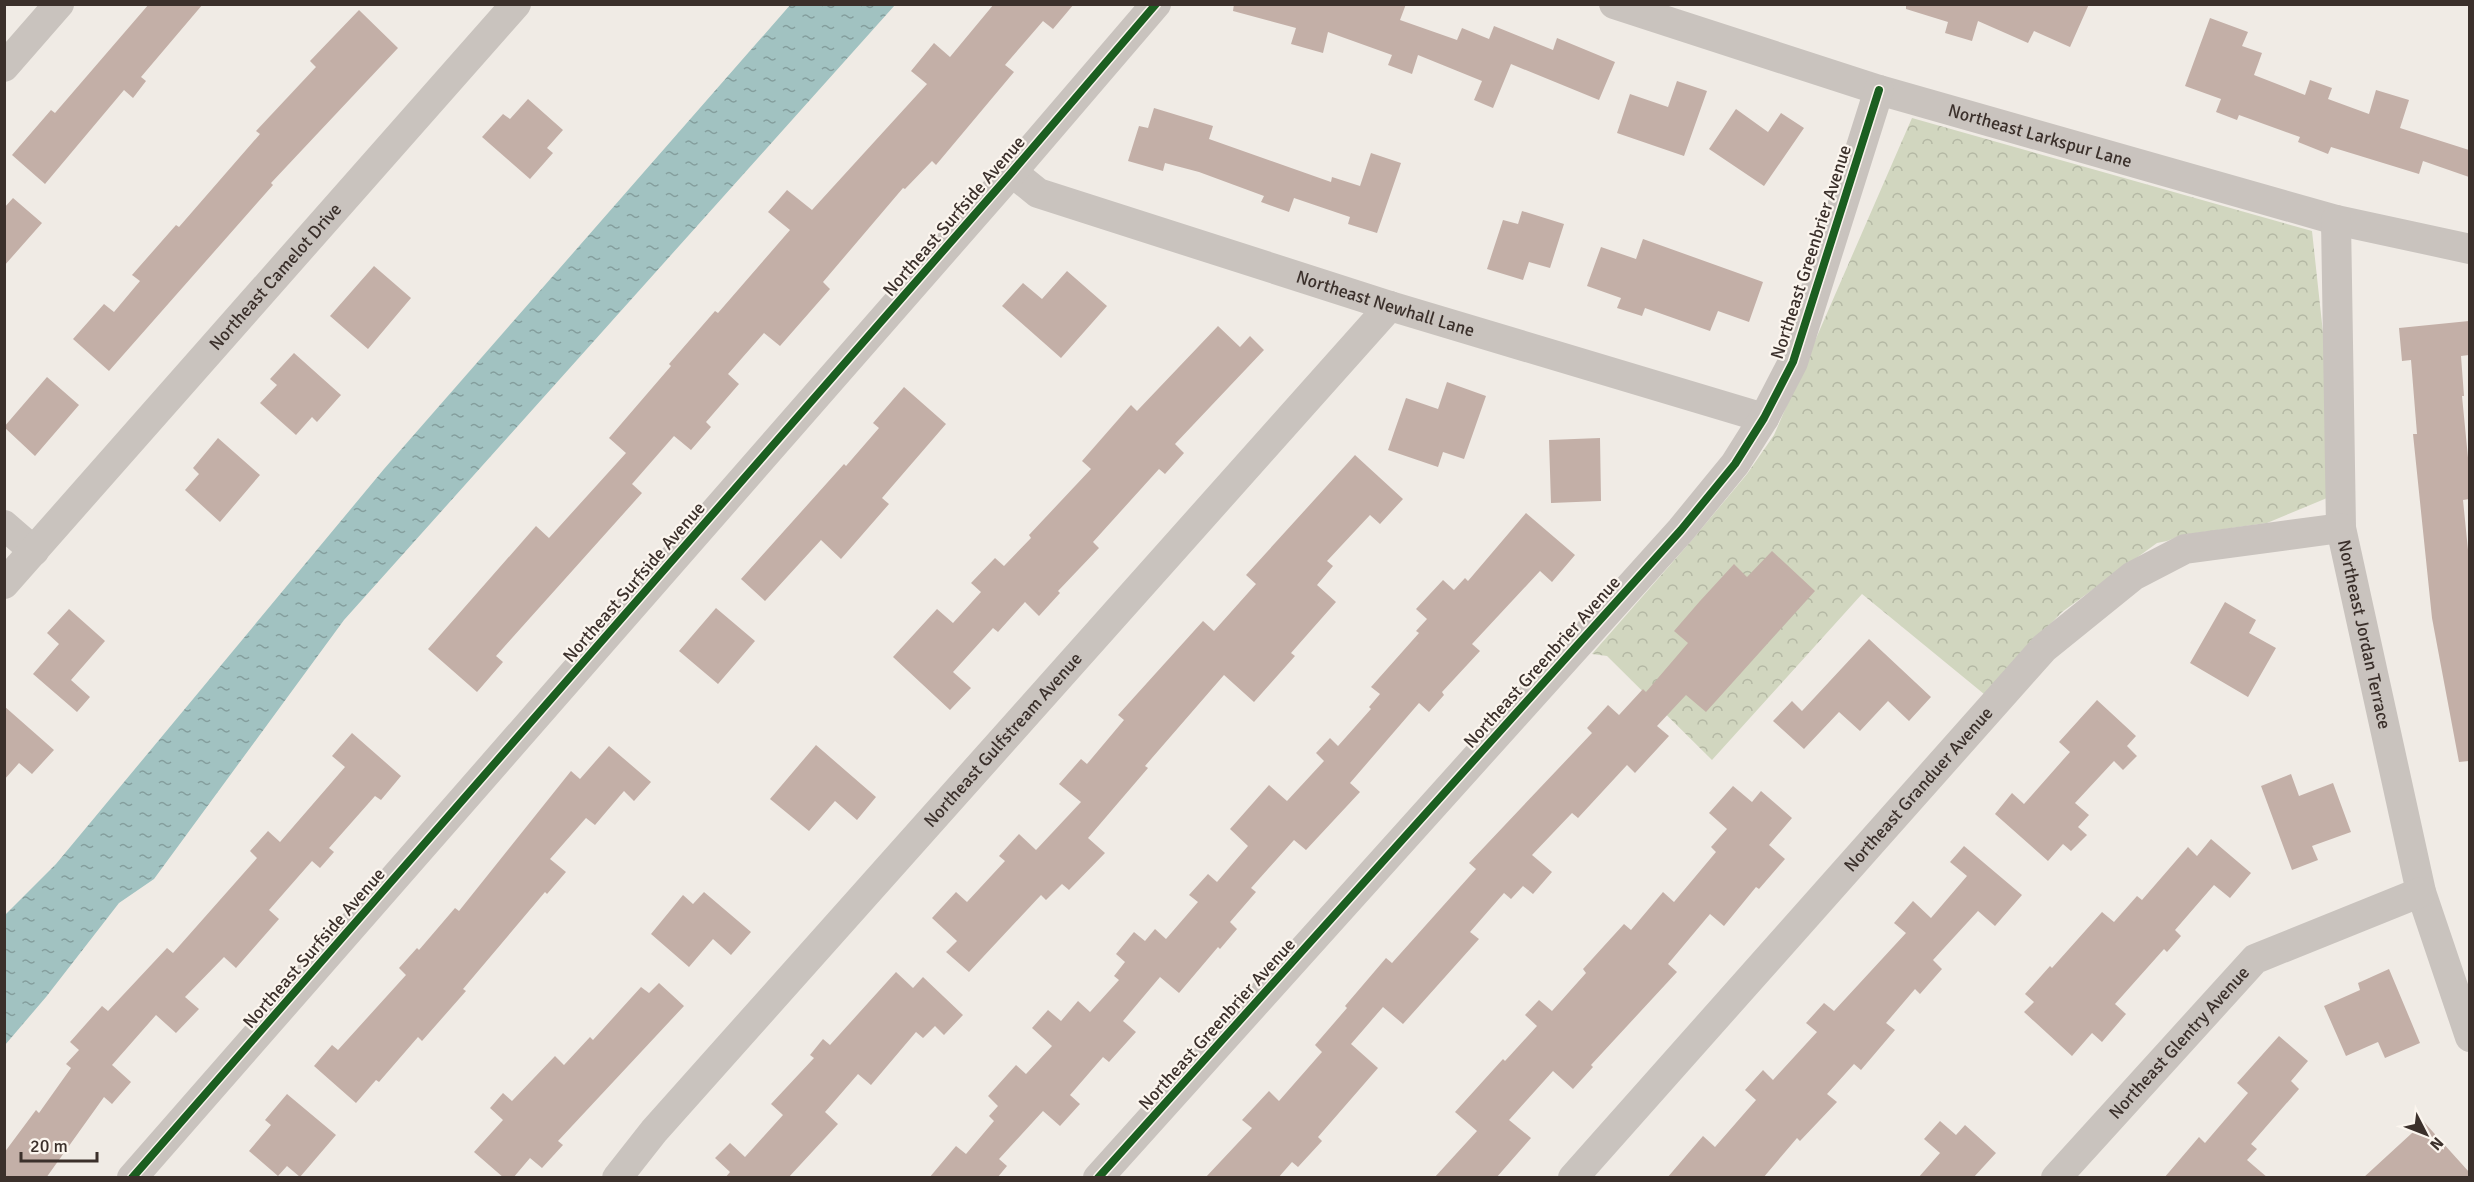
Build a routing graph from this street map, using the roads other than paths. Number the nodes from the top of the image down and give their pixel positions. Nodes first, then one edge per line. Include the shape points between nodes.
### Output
1 (59, 4) edge
2 (516, 4) edge
3 (1156, 4) edge
4 (1614, 4) edge
5 (4, 67) edge
6 (1879, 90) junction
7 (1012, 172) junction
8 (2336, 220) junction
9 (2469, 249) edge
10 (1390, 306) junction
11 (1764, 418) junction
12 (4, 525) edge
13 (2341, 528) junction
14 (34, 551) junction
15 (4, 584) edge
16 (2421, 892) junction
17 (2469, 1036) edge
18 (132, 1178) edge
19 (617, 1178) edge
20 (1098, 1178) edge
21 (1573, 1178) edge
22 (2056, 1178) edge

1 - 5 street
2 - 14 street, Northeast Camelot Drive
3 - 7 street, Northeast Surfside Avenue
4 - 6 street, Northeast Larkspur Lane
6 - 8 street, Northeast Larkspur Lane
6 - 11 street, Northeast Greenbrier Avenue via 1793,362
7 - 10 street, Northeast Newhall Lane via 1038,193
7 - 18 street, Northeast Surfside Avenue
8 - 9 street, Northeast Larkspur Lane
8 - 13 street, Northeast Jordan Terrace
10 - 11 street, Northeast Newhall Lane
10 - 19 street, Northeast Gulfstream Avenue via 654,1131
11 - 20 street, Northeast Greenbrier Avenue via 1735,464 1681,530
12 - 14 street
13 - 16 street, Northeast Jordan Terrace
13 - 21 street, Northeast Granduer Avenue via 2185,549 2133,576 2044,648
14 - 15 street, Northeast Camelot Drive
16 - 17 street, Northeast Jordan Terrace
16 - 22 street, Northeast Glentry Avenue via 2255,959

